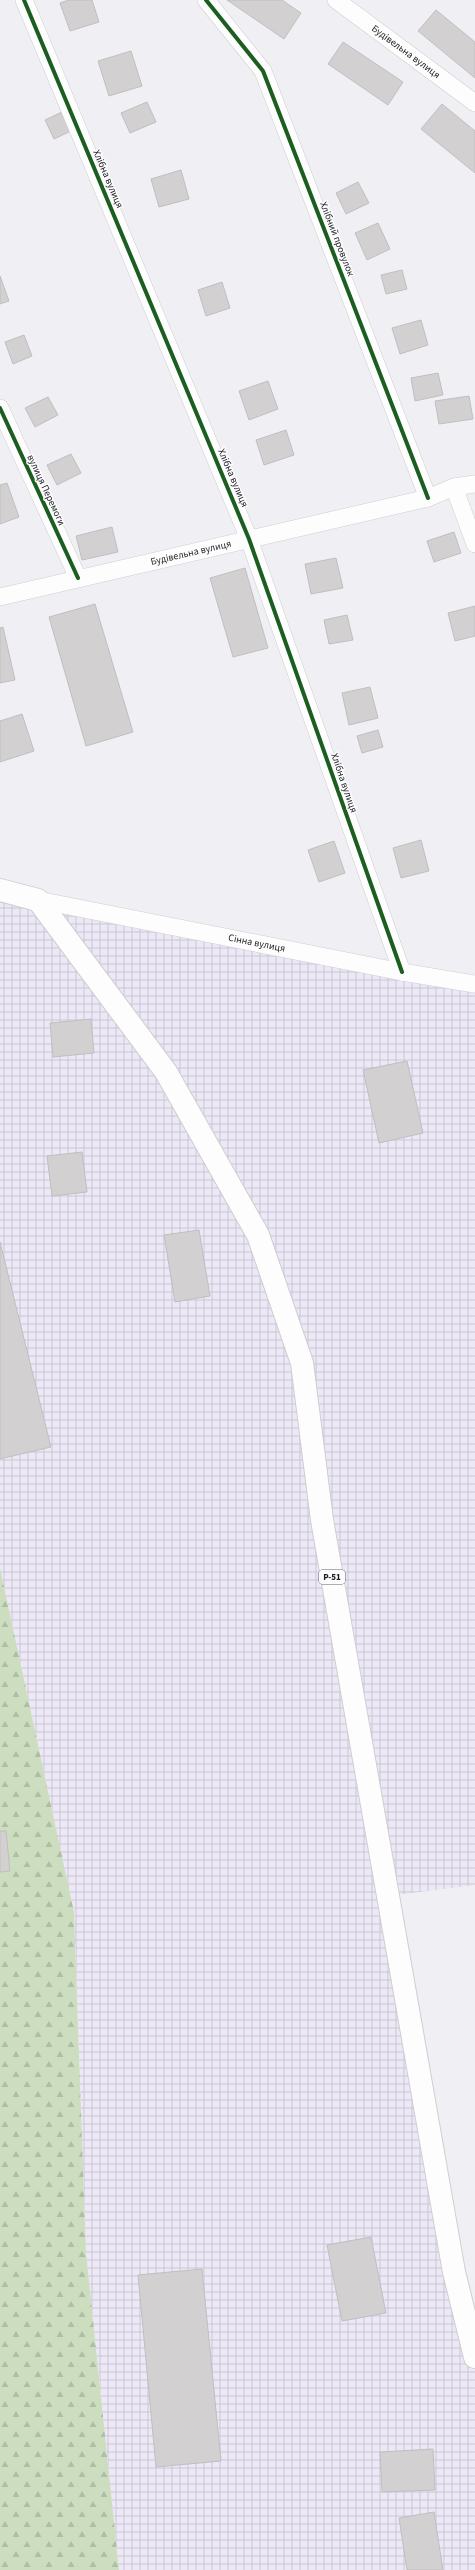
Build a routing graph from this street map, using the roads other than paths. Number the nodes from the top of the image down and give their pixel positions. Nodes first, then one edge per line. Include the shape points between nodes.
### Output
1 (24, 0) edge
2 (206, 0) edge
3 (336, 0) edge
4 (475, 103) edge
5 (0, 408) edge
6 (475, 484) edge
7 (454, 487) junction
8 (428, 498) junction
9 (249, 539) junction
10 (475, 544) edge
11 (78, 578) junction
12 (0, 597) edge
13 (0, 890) edge
14 (38, 900) junction
15 (402, 972) junction
16 (475, 984) edge
17 (475, 2357) edge

1 - 9 street, Хлібна вулиця
2 - 8 street, Хлібний провулок via 263,71
3 - 4 street, Будівельна вулиця
5 - 11 street, вулиця Перемоги
6 - 7 street, Будівельна вулиця
7 - 8 street, Будівельна вулиця
7 - 10 street
8 - 9 street, Будівельна вулиця
9 - 11 street, Будівельна вулиця
9 - 15 street, Хлібна вулиця
11 - 12 street, Будівельна вулиця
13 - 14 main road
14 - 15 street, Сінна вулиця
14 - 17 main road, Р-51 via 166,1072 258,1235 302,1363 323,1528 454,2272
15 - 16 street, Сінна вулиця

